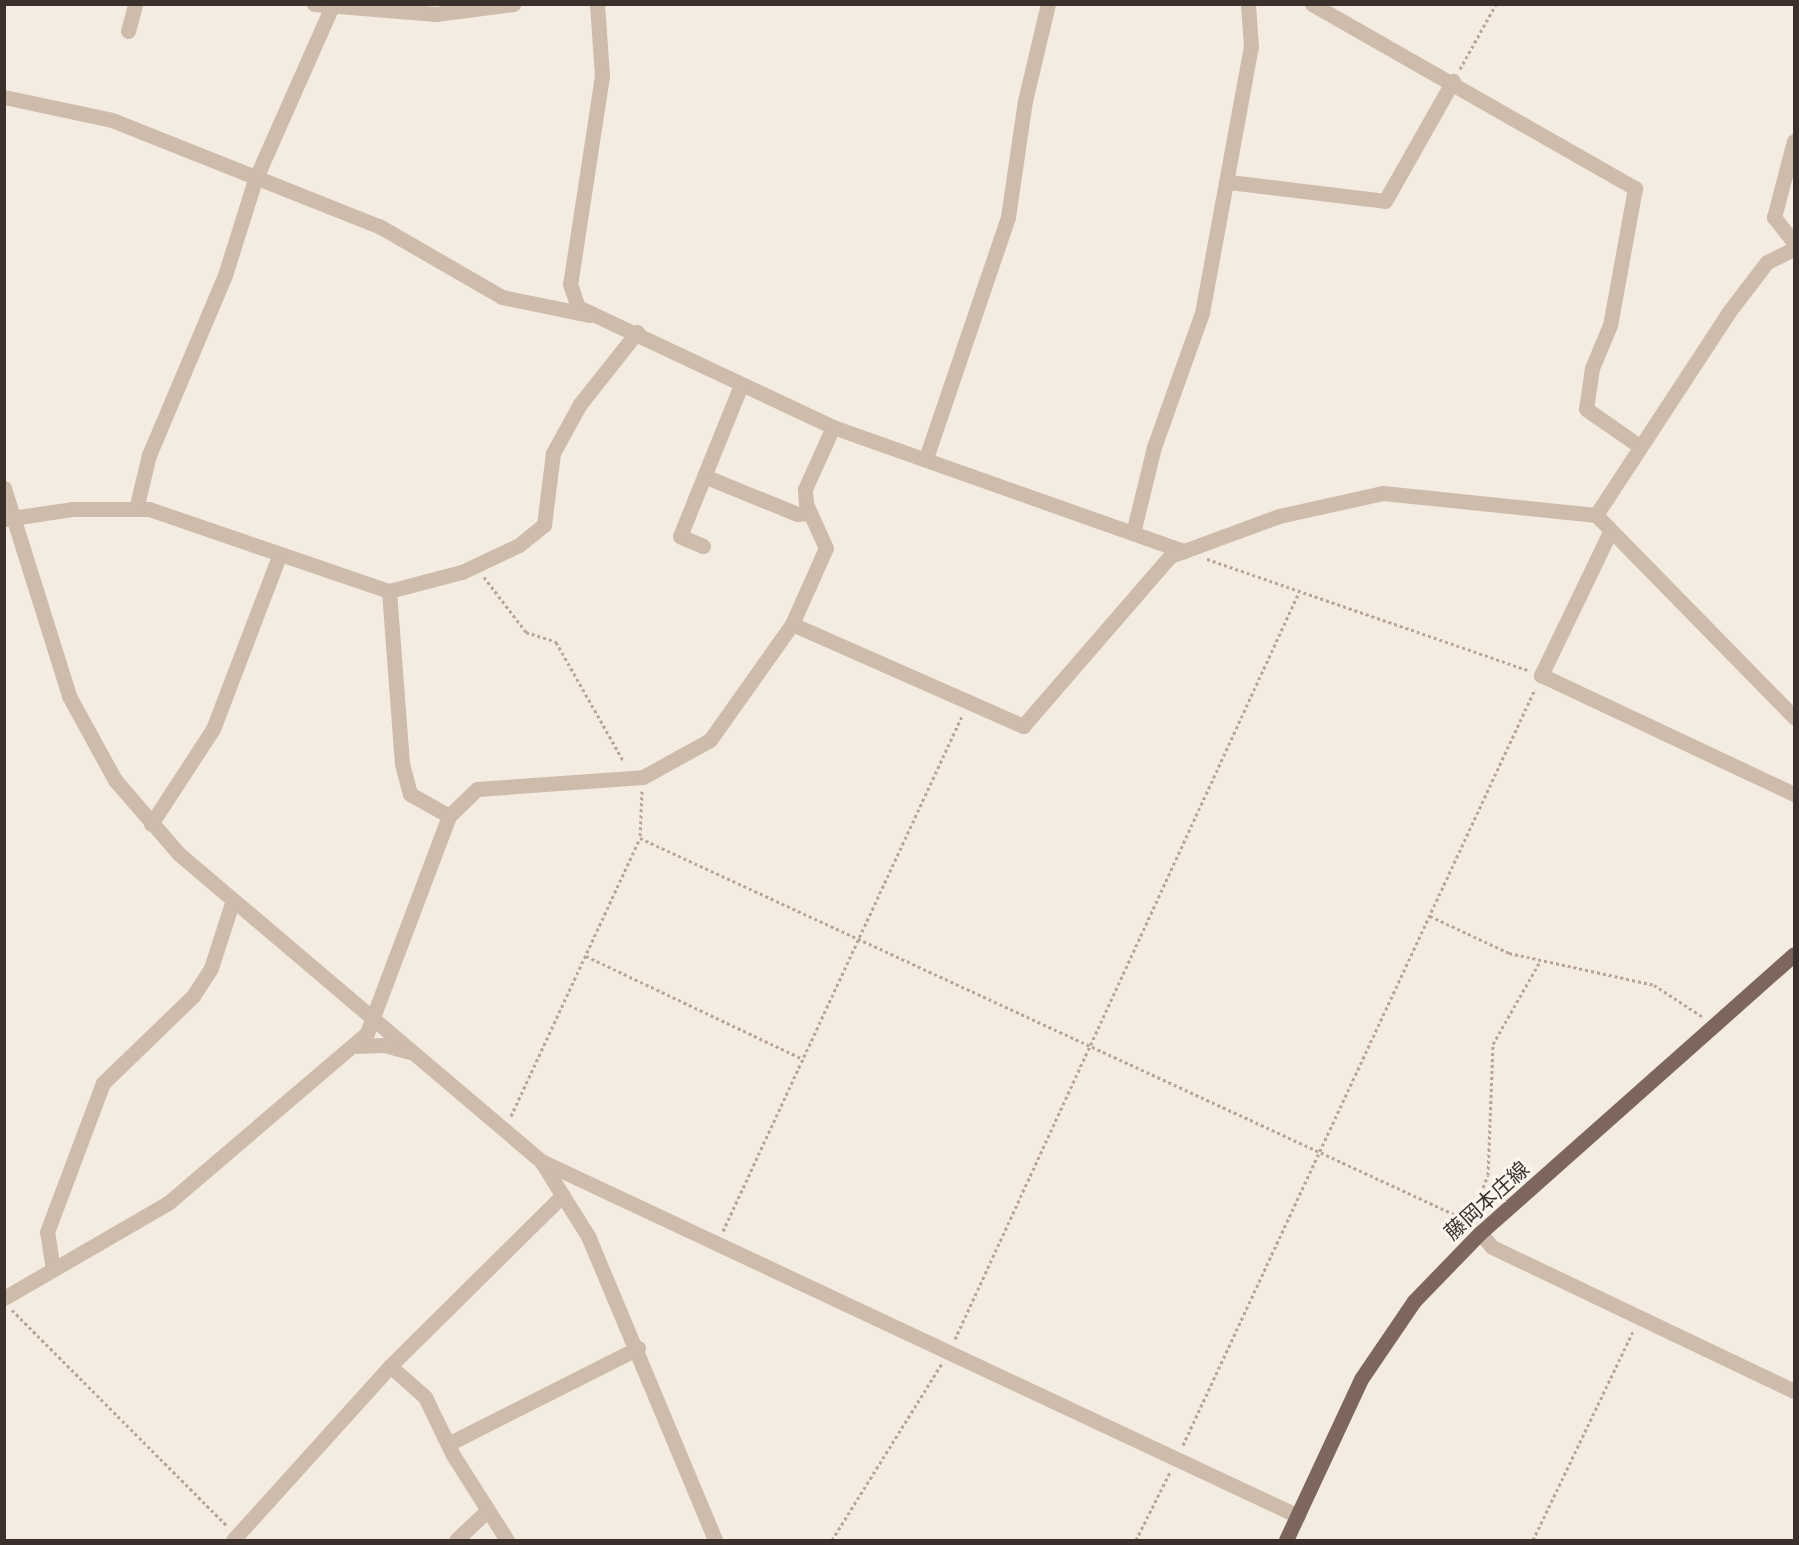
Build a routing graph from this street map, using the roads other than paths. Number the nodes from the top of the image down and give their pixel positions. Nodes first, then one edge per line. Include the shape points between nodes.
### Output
1 (135, 4) edge
2 (314, 4) edge
3 (513, 4) edge
4 (597, 4) edge
5 (1048, 4) edge
6 (1248, 4) edge
7 (1312, 4) edge
8 (333, 6) edge
9 (128, 31) dead end
10 (1453, 81) junction
11 (4, 97) edge
12 (1794, 141) edge
13 (255, 180) junction
14 (1229, 182) junction
15 (1794, 243) edge
16 (1794, 249) edge
17 (597, 315) junction
18 (637, 332) junction
19 (741, 385) junction
20 (833, 427) junction
21 (1638, 445) junction
22 (926, 458) junction
23 (704, 476) junction
24 (4, 488) edge
25 (136, 509) junction
26 (810, 513) junction
27 (1596, 515) junction
28 (9, 519) edge
29 (1133, 533) junction
30 (1609, 534) junction
31 (703, 546) dead end
32 (1184, 551) junction
33 (280, 554) junction
34 (389, 591) junction
35 (792, 624) junction
36 (1794, 717) edge
37 (1794, 794) edge
38 (449, 816) junction
39 (151, 824) junction
40 (233, 900) junction
41 (1794, 954) edge
42 (375, 1019) junction
43 (355, 1046) junction
44 (420, 1056) junction
45 (541, 1161) junction
46 (563, 1195) junction
47 (1480, 1233) junction
48 (53, 1269) junction
49 (4, 1300) edge
50 (638, 1348) junction
51 (390, 1366) junction
52 (1794, 1391) edge
53 (448, 1444) junction
54 (487, 1511) junction
55 (1298, 1516) junction
56 (235, 1538) edge
57 (456, 1540) edge
58 (507, 1540) edge
59 (715, 1540) edge
60 (1286, 1540) edge

1 - 9 street
2 - 8 street
3 - 8 street via 436,14
4 - 17 street via 602,76 570,284 578,307
5 - 22 street via 1025,101 1008,217
6 - 14 street via 1251,47
7 - 10 street
8 - 13 street
10 - 14 street via 1385,201
10 - 21 street via 1635,188 1610,325 1592,368 1586,409
11 - 13 street via 112,120
12 - 15 street via 1774,217
13 - 17 street via 379,226 502,297 576,316
13 - 25 street via 225,275 150,455
14 - 29 street via 1202,313 1154,447
16 - 21 street via 1767,262
17 - 18 street
18 - 19 street
18 - 34 street via 585,396 553,453 544,525 475,566
19 - 20 street
19 - 23 street
20 - 22 street
20 - 26 street via 805,489
21 - 27 street
22 - 29 street
23 - 26 street via 797,514
23 - 31 street via 680,536
24 - 28 street
25 - 28 street via 74,509
25 - 33 street
26 - 35 street via 826,548
27 - 30 street
27 - 32 street via 1383,493 1279,516
28 - 39 street via 69,696 116,780
29 - 32 street
30 - 36 street
30 - 37 street via 1541,675
32 - 35 street via 1170,556 1023,726
33 - 34 street
33 - 39 street via 213,729
34 - 38 street via 402,764 410,794
35 - 38 street via 710,740 638,777 477,789
38 - 42 street
39 - 40 street
40 - 42 street
40 - 48 street via 211,968 193,996 103,1083 47,1232
41 - 47 main road, 藤岡本庄線
42 - 43 street
42 - 44 street
43 - 44 street via 384,1045
43 - 48 street via 168,1203
44 - 45 street
45 - 46 street
45 - 55 street
46 - 50 street via 588,1236
46 - 51 street
47 - 52 street via 1492,1247
47 - 55 main road, 藤岡本庄線 via 1414,1301 1386,1339 1361,1379
48 - 49 street
50 - 53 street
50 - 59 street
51 - 53 street via 425,1397
51 - 56 street
53 - 54 street
54 - 57 street
54 - 58 street
55 - 60 main road, 藤岡本庄線

